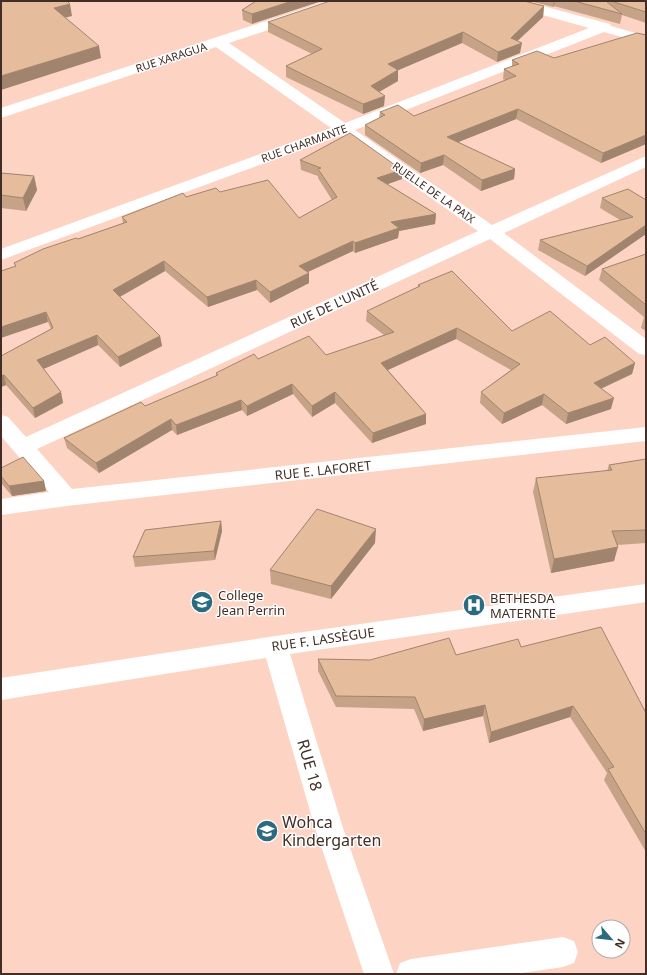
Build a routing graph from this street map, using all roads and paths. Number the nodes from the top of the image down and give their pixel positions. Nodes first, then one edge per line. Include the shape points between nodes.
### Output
1 (341, 1) edge
2 (509, 1) edge
3 (605, 27) junction
4 (646, 40) edge
5 (218, 41) junction
6 (1, 112) edge
7 (343, 129) junction
8 (646, 161) edge
9 (490, 232) junction
10 (1, 255) edge
11 (646, 349) edge
12 (1, 422) edge
13 (646, 434) edge
14 (22, 447) junction
15 (67, 498) junction
16 (1, 508) edge
17 (646, 593) edge
18 (275, 646) junction
19 (1, 689) edge
20 (562, 952) dead end
21 (379, 974) edge
22 (411, 974) edge

1 - 5 street, RUE XARAGUA
2 - 3 street
3 - 4 street
3 - 7 street, RUE CHARMANTE
5 - 6 street, RUE XARAGUA
5 - 7 street, RUELLE DE LA PAIX
7 - 9 street, RUELLE DE LA PAIX
7 - 10 street, RUE CHARMANTE
8 - 9 street, RUE DE L'UNITÉ
9 - 11 street, RUELLE DE LA PAIX
9 - 14 street, RUE DE L'UNITÉ
12 - 14 street
13 - 15 street, RUE E. LAFORET
14 - 15 street
15 - 16 street, RUE E. LAFORET
17 - 18 street, RUE F. LASSÈGUE
18 - 19 street, RUE F. LASSÈGUE
18 - 21 street, RUE 18 via 328,825
20 - 22 street

